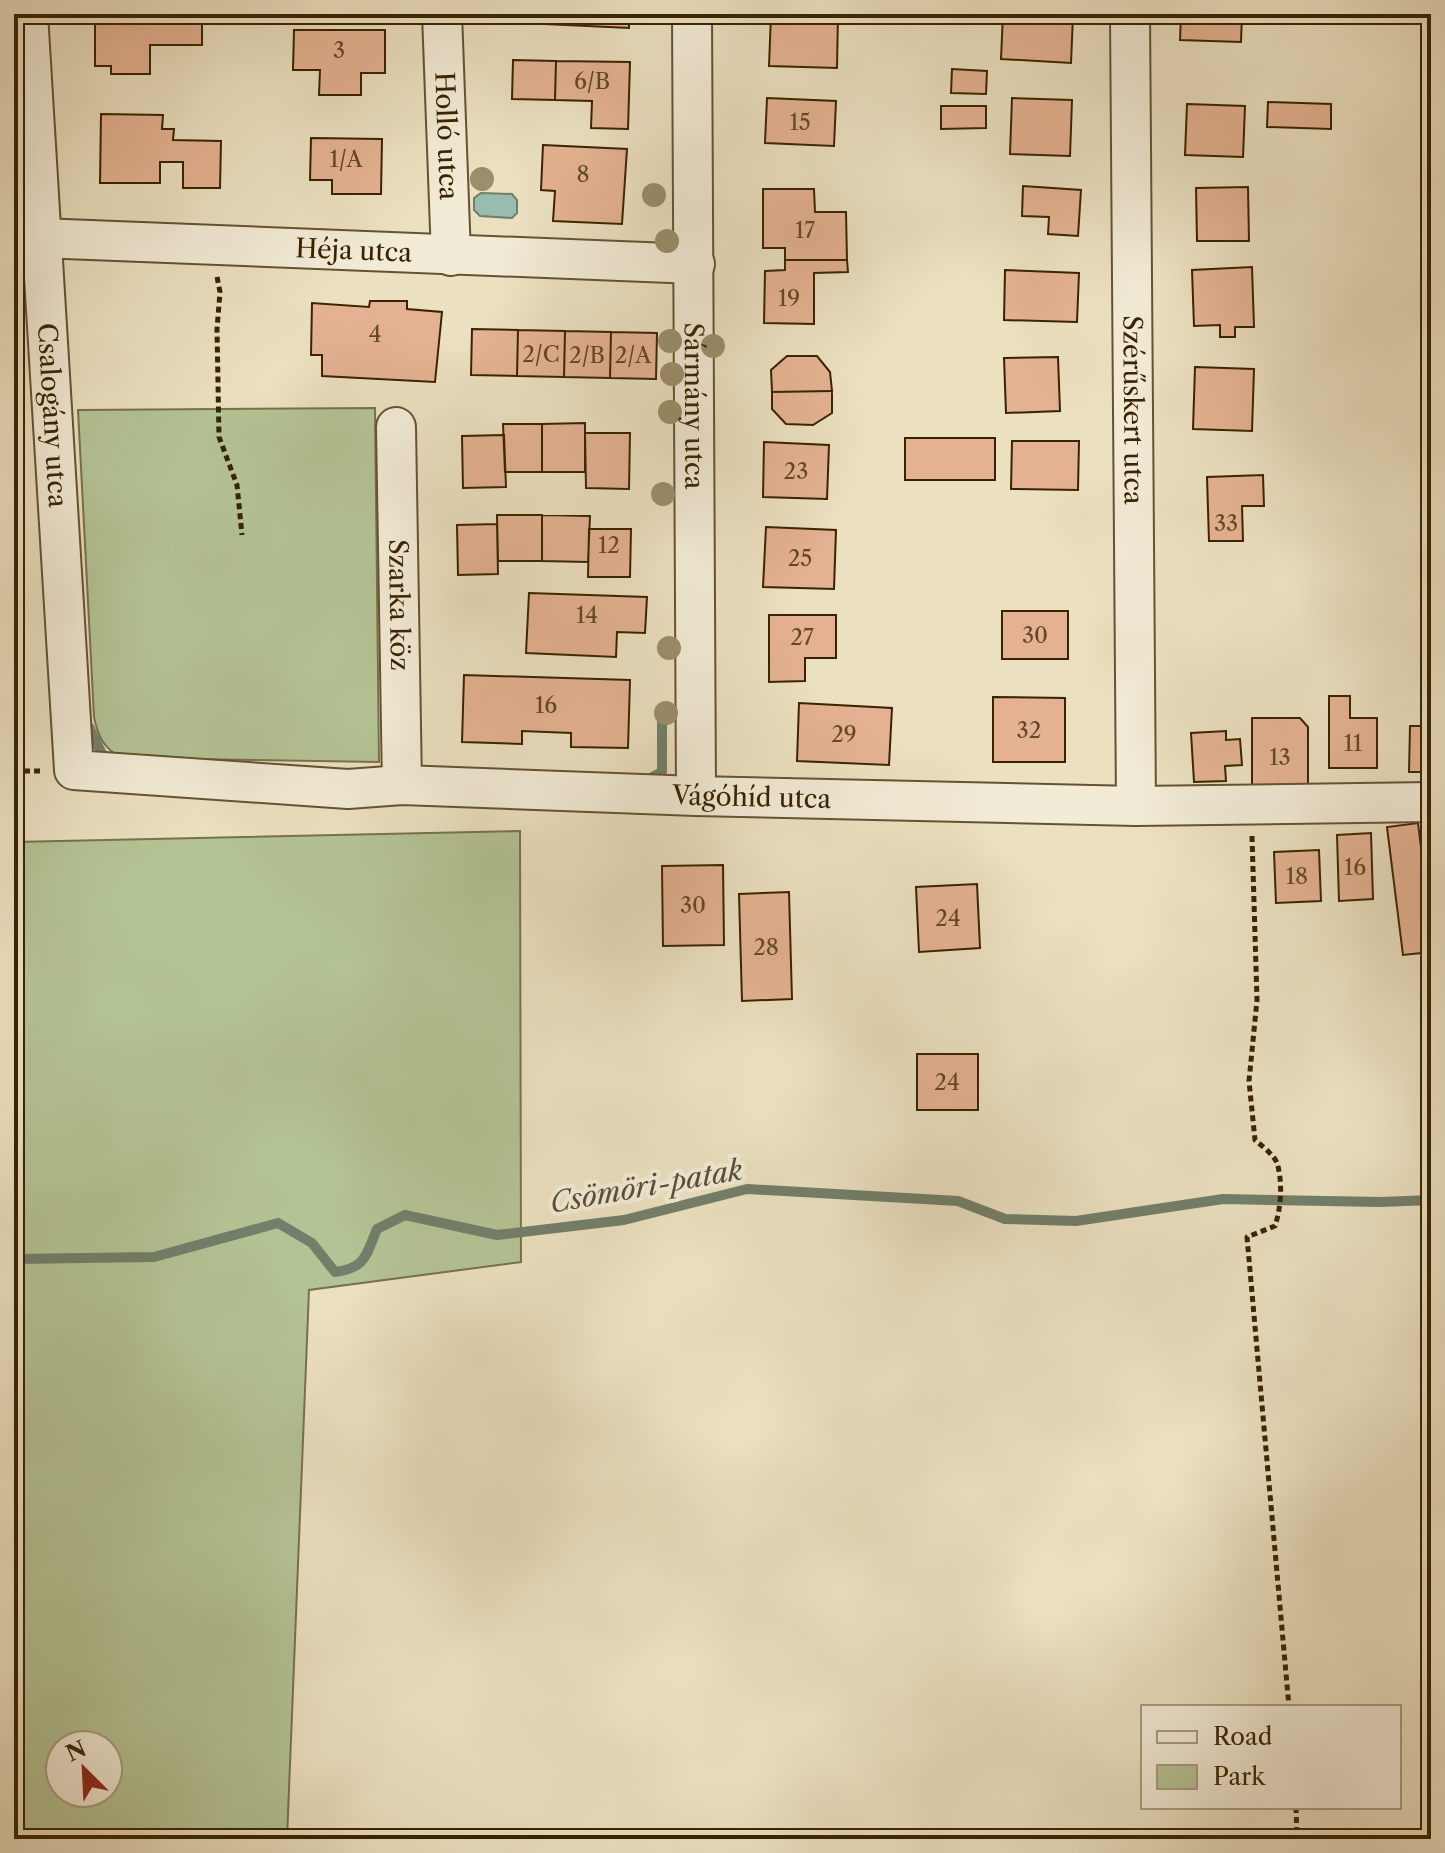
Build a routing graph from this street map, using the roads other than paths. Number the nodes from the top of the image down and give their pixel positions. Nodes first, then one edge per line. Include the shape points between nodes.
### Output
1 (28, 14) edge
2 (442, 14) edge
3 (692, 14) edge
4 (1130, 14) edge
5 (28, 237) edge
6 (451, 256) junction
7 (695, 264) junction
8 (396, 427) dead end
9 (74, 770) joint
10 (402, 785) junction
11 (696, 796) junction
12 (1431, 802) edge
13 (1136, 806) junction

1 - 5 street, Csalogány utca
2 - 6 street, Holló utca
3 - 7 street, Sármány utca
4 - 13 street, Szérűskert utca
5 - 6 street, Héja utca
5 - 9 street, Csalogány utca
6 - 7 street, Héja utca
7 - 11 street, Sármány utca
8 - 10 street, Szarka köz
9 - 10 street, Vágóhíd utca via 348,789
10 - 11 street, Vágóhíd utca
11 - 13 street, Vágóhíd utca
12 - 13 street, Vágóhíd utca

